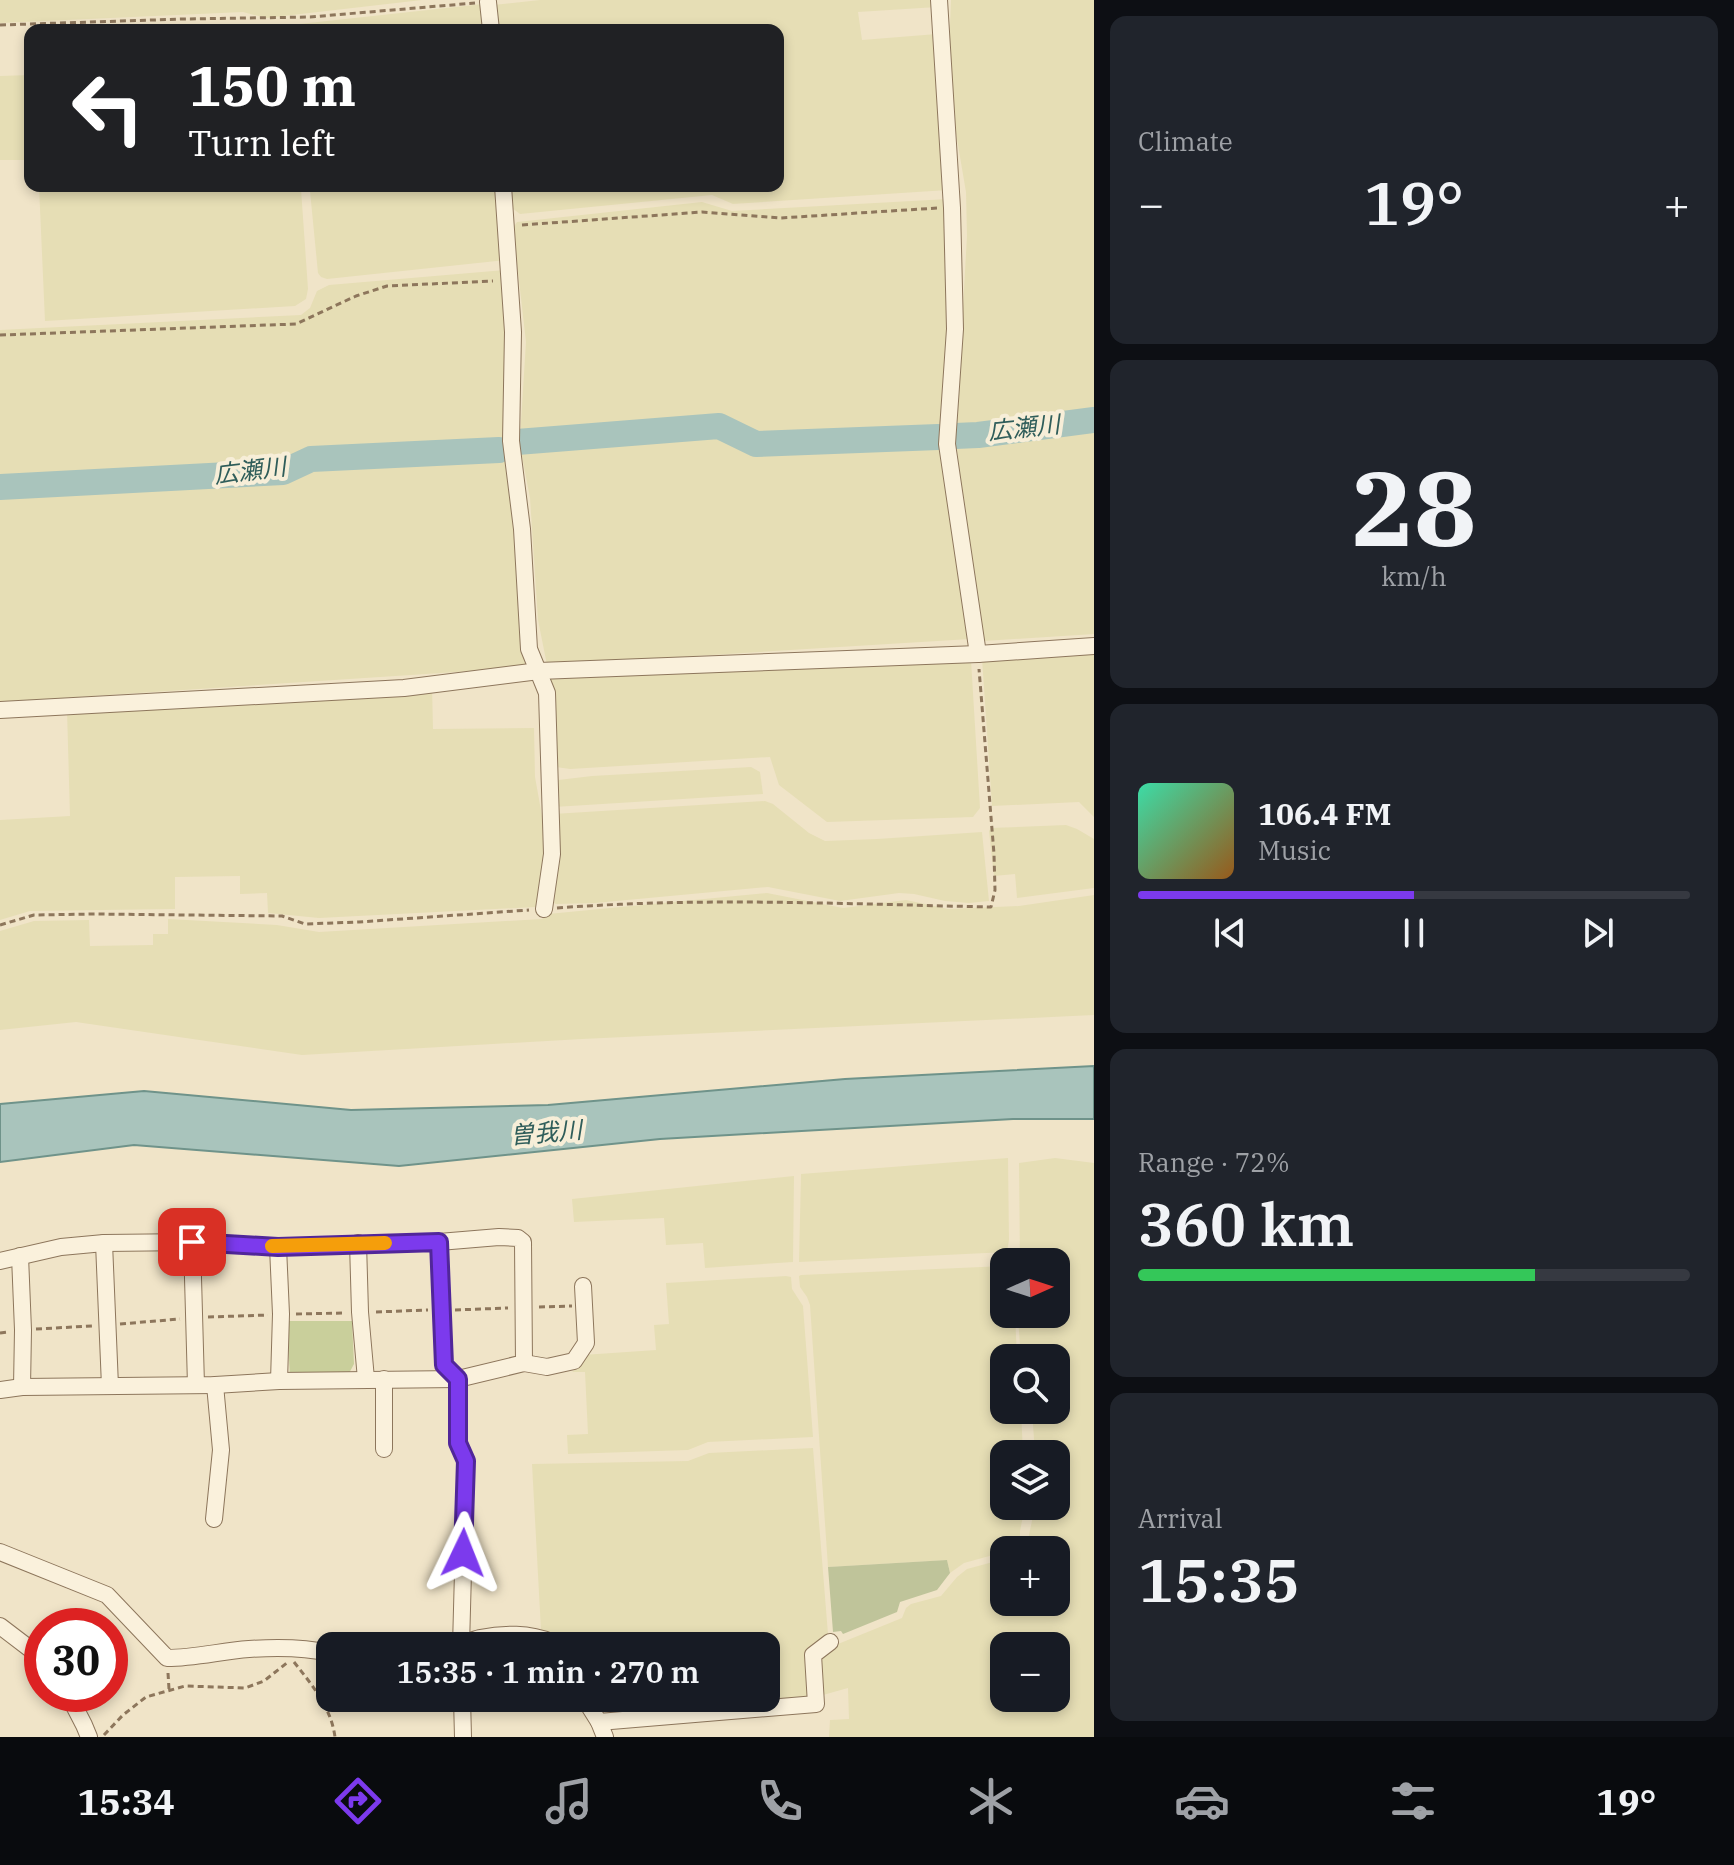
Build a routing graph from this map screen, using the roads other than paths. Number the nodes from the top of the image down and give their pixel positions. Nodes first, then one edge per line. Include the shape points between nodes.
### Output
1 (939, 0) edge
2 (488, 2) edge
3 (490, 24) edge
4 (503, 192) edge
5 (1094, 646) edge
6 (978, 654) junction
7 (539, 671) junction
8 (0, 710) edge
9 (544, 909) road end
10 (192, 1242) junction
11 (439, 1242) junction
12 (104, 1243) junction
13 (358, 1243) junction
14 (278, 1247) junction
15 (20, 1256) junction
16 (0, 1261) edge
17 (583, 1286) dead end
18 (524, 1363) junction
19 (366, 1379) junction
20 (384, 1379) junction
21 (458, 1379) junction
22 (279, 1381) junction
23 (196, 1385) junction
24 (215, 1385) junction
25 (110, 1386) junction
26 (22, 1387) junction
27 (0, 1390) edge
28 (384, 1449) dead end
29 (214, 1519) dead end
30 (0, 1552) edge
31 (0, 1626) edge
32 (460, 1632) edge
33 (830, 1642) dead end
34 (24, 1644) edge
35 (316, 1650) edge
36 (77, 1712) edge
37 (462, 1712) edge
38 (592, 1712) edge
39 (602, 1730) edge
40 (89, 1737) edge
41 (463, 1737) edge

1 - 6 street via 955,329 947,444
2 - 3 street
4 - 7 street via 513,332 511,441 529,649
5 - 6 street
6 - 7 street
7 - 8 street via 404,688
7 - 9 street via 547,693 552,854
10 - 12 street
10 - 14 street
10 - 23 street
11 - 13 street
11 - 18 street via 499,1237 523,1242
11 - 21 street via 444,1365
12 - 15 street
12 - 25 street
13 - 14 street
13 - 19 street
14 - 22 street
15 - 16 street
15 - 26 street
17 - 18 street via 586,1343 574,1361 547,1367
18 - 21 street
19 - 20 street
19 - 22 street
20 - 21 street
20 - 28 street
21 - 32 street via 458,1443 466,1461
22 - 24 street
23 - 24 street
23 - 25 street
24 - 29 street via 221,1450
25 - 26 street
26 - 27 street
30 - 35 street via 107,1595 167,1658 249,1649
31 - 34 street
33 - 39 street via 813,1655 816,1704
36 - 40 street
37 - 41 street
38 - 39 street

